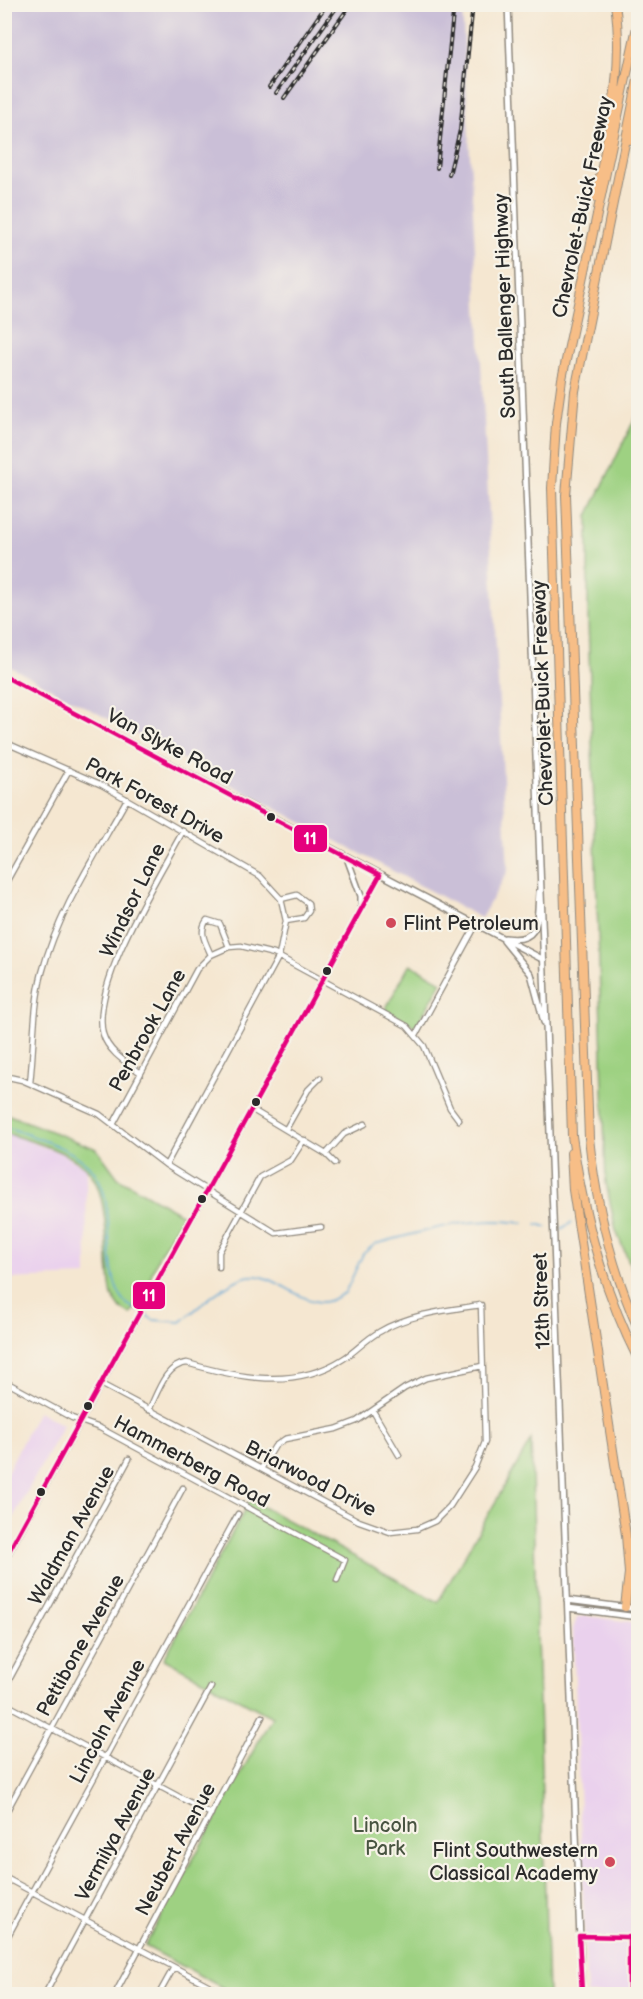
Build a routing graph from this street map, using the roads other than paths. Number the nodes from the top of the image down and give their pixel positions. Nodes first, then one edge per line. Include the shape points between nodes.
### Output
1 (508, 4) edge
2 (615, 4) edge
3 (639, 22) edge
4 (639, 79) edge
5 (639, 111) edge
6 (601, 266) junction
7 (577, 309) junction
8 (530, 606) joint
9 (4, 676) edge
10 (7, 743) edge
11 (4, 753) edge
12 (69, 770) junction
13 (127, 799) junction
14 (183, 831) junction
15 (346, 857) junction
16 (541, 862) junction
17 (380, 875) junction
18 (4, 886) edge
19 (281, 899) junction
20 (361, 908) junction
21 (286, 921) junction
22 (476, 925) junction
23 (501, 938) junction
24 (229, 947) junction
25 (210, 955) junction
26 (279, 956) junction
27 (544, 960) junction
28 (322, 980) junction
29 (547, 1029) junction
30 (416, 1035) junction
31 (141, 1073) junction
32 (4, 1076) edge
33 (320, 1078) dead end
34 (30, 1083) junction
35 (251, 1110) junction
36 (459, 1120) dead end
37 (114, 1123) junction
38 (365, 1124) dead end
39 (286, 1129) junction
40 (572, 1136) junction
41 (304, 1140) junction
42 (326, 1154) junction
43 (335, 1163) dead end
44 (166, 1165) junction
45 (208, 1190) junction
46 (242, 1210) junction
47 (321, 1227) dead end
48 (219, 1267) dead end
49 (637, 1323) edge
50 (639, 1359) edge
51 (482, 1366) junction
52 (4, 1381) edge
53 (101, 1384) junction
54 (149, 1410) junction
55 (373, 1411) junction
56 (81, 1421) junction
57 (399, 1455) dead end
58 (129, 1459) dead end
59 (261, 1469) junction
60 (183, 1488) dead end
61 (639, 1507) edge
62 (238, 1514) dead end
63 (639, 1535) edge
64 (4, 1561) edge
65 (337, 1580) dead end
66 (567, 1600) junction
67 (625, 1607) junction
68 (568, 1608) junction
69 (639, 1609) edge
70 (636, 1617) edge
71 (211, 1687) dead end
72 (4, 1689) edge
73 (4, 1703) edge
74 (262, 1718) dead end
75 (52, 1728) junction
76 (105, 1757) junction
77 (158, 1786) junction
78 (211, 1814) junction
79 (4, 1816) edge
80 (4, 1877) edge
81 (32, 1892) junction
82 (85, 1921) junction
83 (4, 1943) edge
84 (140, 1949) junction
85 (174, 1967) junction
86 (45, 1995) edge
87 (115, 1995) edge
88 (159, 1995) edge
89 (225, 1995) edge
90 (582, 1995) edge

1 - 8 street, South Ballenger Highway
2 - 7 highway via 616,93
3 - 7 highway, Chevrolet-Buick Freeway
4 - 6 highway, Chevrolet-Buick Freeway
5 - 6 highway
6 - 49 highway, Chevrolet-Buick Freeway via 572,407 567,519 589,1138 604,1229
7 - 40 highway, Chevrolet-Buick Freeway via 559,402 552,488
8 - 16 street, 12th Street
9 - 15 street, Van Slyke Road
10 - 11 street
10 - 12 street, Park Forest Drive
12 - 13 street, Park Forest Drive
12 - 18 street
13 - 14 street, Park Forest Drive
13 - 34 street via 50,946 41,975
14 - 19 street, Park Forest Drive via 260,876
14 - 31 street, Windsor Lane via 124,941 103,1006 101,1022 107,1044
15 - 17 street, Van Slyke Road
15 - 20 street via 361,896
16 - 23 street via 535,928 522,940
16 - 27 street, 12th Street
17 - 20 street
17 - 22 street, Van Slyke Road
19 - 21 street, Park Forest Drive
19 - 21 street via 297,895 308,903 309,911 304,918
20 - 28 street
21 - 26 street, Park Forest Drive
22 - 23 street, Van Slyke Road
22 - 30 street
23 - 27 street, Van Slyke Road
23 - 29 street via 531,974
24 - 25 street, Penbrook Lane
24 - 25 street via 220,924 207,920 202,934
24 - 26 street, Penbrook Lane via 253,948
25 - 31 street, Penbrook Lane via 197,969
26 - 28 street, Penbrook Lane
26 - 44 street, Park Forest Drive
27 - 29 street, 12th Street
28 - 30 street, Penbrook Lane via 407,1026
28 - 35 street
29 - 66 street, 12th Street
30 - 36 street, Penbrook Lane
31 - 37 street, Penbrook Lane
32 - 34 street
33 - 39 street via 308,1090
34 - 37 street
35 - 39 street
35 - 45 street
37 - 44 street
38 - 42 street via 344,1134
39 - 41 street
40 - 50 highway, Chevrolet-Buick Freeway via 600,1269
40 - 67 highway via 573,1190 626,1535 629,1573
41 - 42 street
41 - 46 street via 291,1160 260,1177
42 - 43 street
44 - 45 street
45 - 46 street
45 - 53 street
46 - 47 street via 282,1234
46 - 48 street via 219,1252
51 - 54 street, Briarwood Drive via 481,1305 407,1320 380,1331 343,1360 295,1377 249,1378 178,1364 170,1370
51 - 55 street via 426,1378
51 - 59 street, Briarwood Drive via 482,1448 475,1467 450,1506 426,1525 402,1532 377,1529
52 - 56 street, Hammerberg Road
53 - 54 street, Briarwood Drive
53 - 56 street
54 - 59 street, Briarwood Drive
55 - 57 street
55 - 59 street via 336,1429 285,1439 275,1446
56 - 64 street
56 - 65 street, Hammerberg Road via 345,1560
58 - 72 street, Waldman Avenue
60 - 75 street, Pettibone Avenue
61 - 63 highway
62 - 76 street, Lincoln Avenue
66 - 67 street
66 - 68 street, 12th Street
67 - 69 street
67 - 70 street
68 - 70 street
68 - 90 street, 12th Street
71 - 77 street, Vermilya Avenue
73 - 75 street
74 - 78 street, Neubert Avenue
75 - 76 street
75 - 79 street, Pettibone Avenue
76 - 77 street
76 - 81 street, Lincoln Avenue
77 - 78 street
77 - 82 street, Vermilya Avenue
78 - 84 street, Neubert Avenue
80 - 81 street
81 - 82 street
81 - 83 street, Lincoln Avenue
82 - 84 street
82 - 86 street, Vermilya Avenue
84 - 85 street
84 - 87 street, Neubert Avenue
85 - 88 street
85 - 89 street

